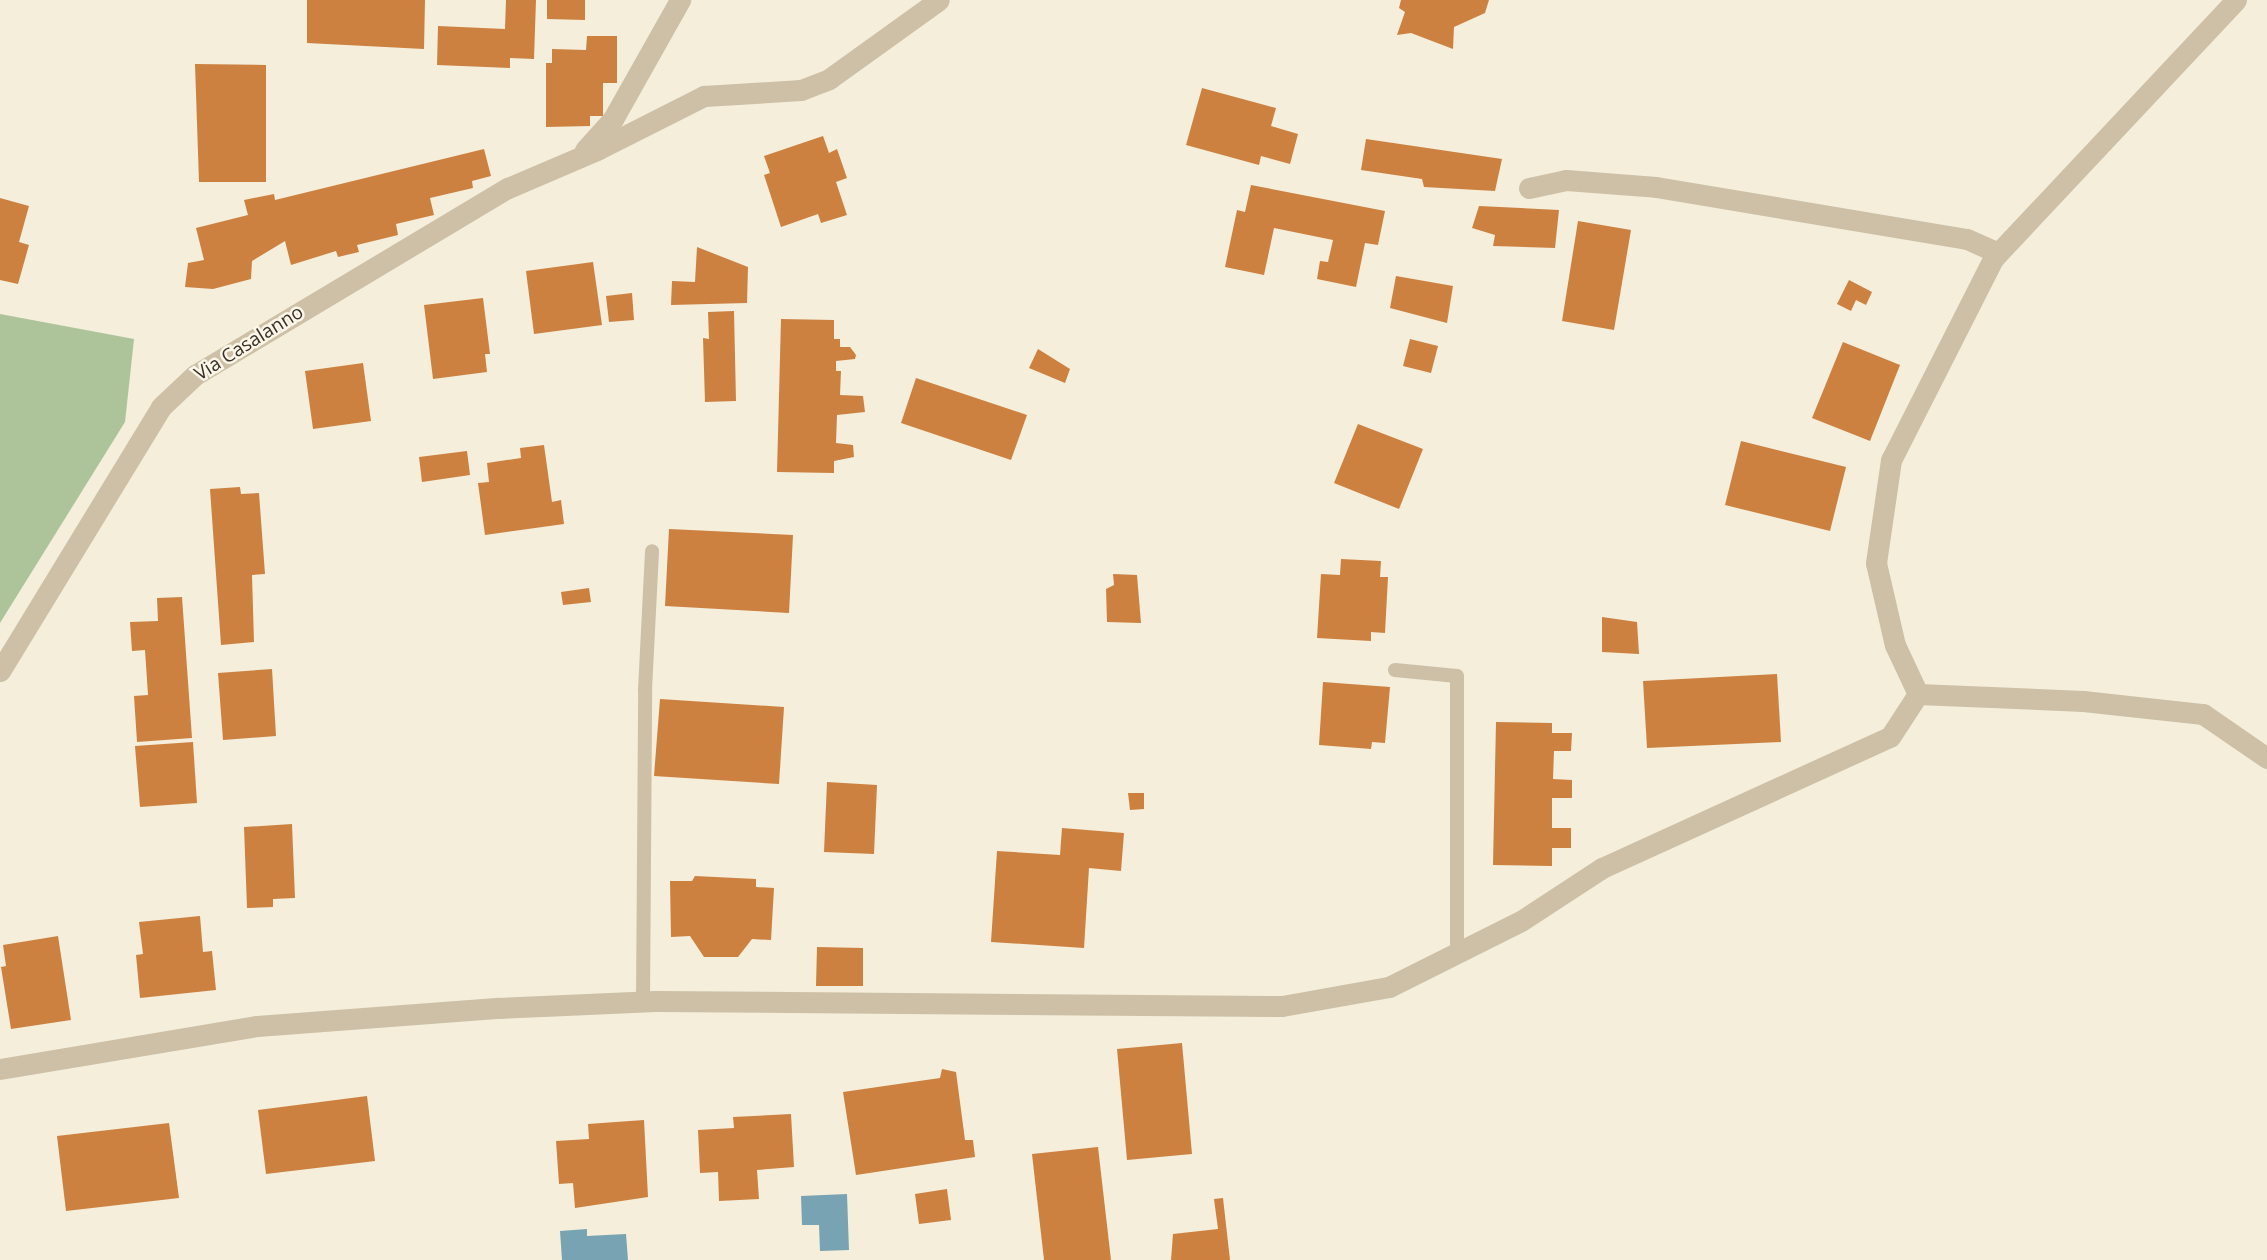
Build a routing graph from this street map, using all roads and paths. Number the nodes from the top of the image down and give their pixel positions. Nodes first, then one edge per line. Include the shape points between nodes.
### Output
1 (680, 0) edge
2 (939, 0) edge
3 (2236, 0) edge
4 (575, 158) junction
5 (1529, 188) dead end
6 (1998, 253) junction
7 (652, 551) dead end
8 (1395, 670) dead end
9 (0, 671) edge
10 (1918, 694) junction
11 (2267, 758) edge
12 (1457, 955) junction
13 (643, 1002) junction
14 (0, 1069) edge

1 - 4 street via 613,119
2 - 4 street, Via Casalanno via 829,79 801,90 704,96
3 - 6 street
4 - 9 street, Via Casalanno via 508,188 194,375 161,407
5 - 6 street via 1566,180 1656,187 1966,239
6 - 10 street via 1891,460 1880,516 1875,563 1882,604
7 - 13 lane via 645,690
8 - 12 lane via 1457,676
10 - 11 street via 2083,701 2203,714
10 - 12 street via 1890,737 1602,868 1521,921
12 - 13 street via 1388,987 1282,1006
13 - 14 street via 257,1027

